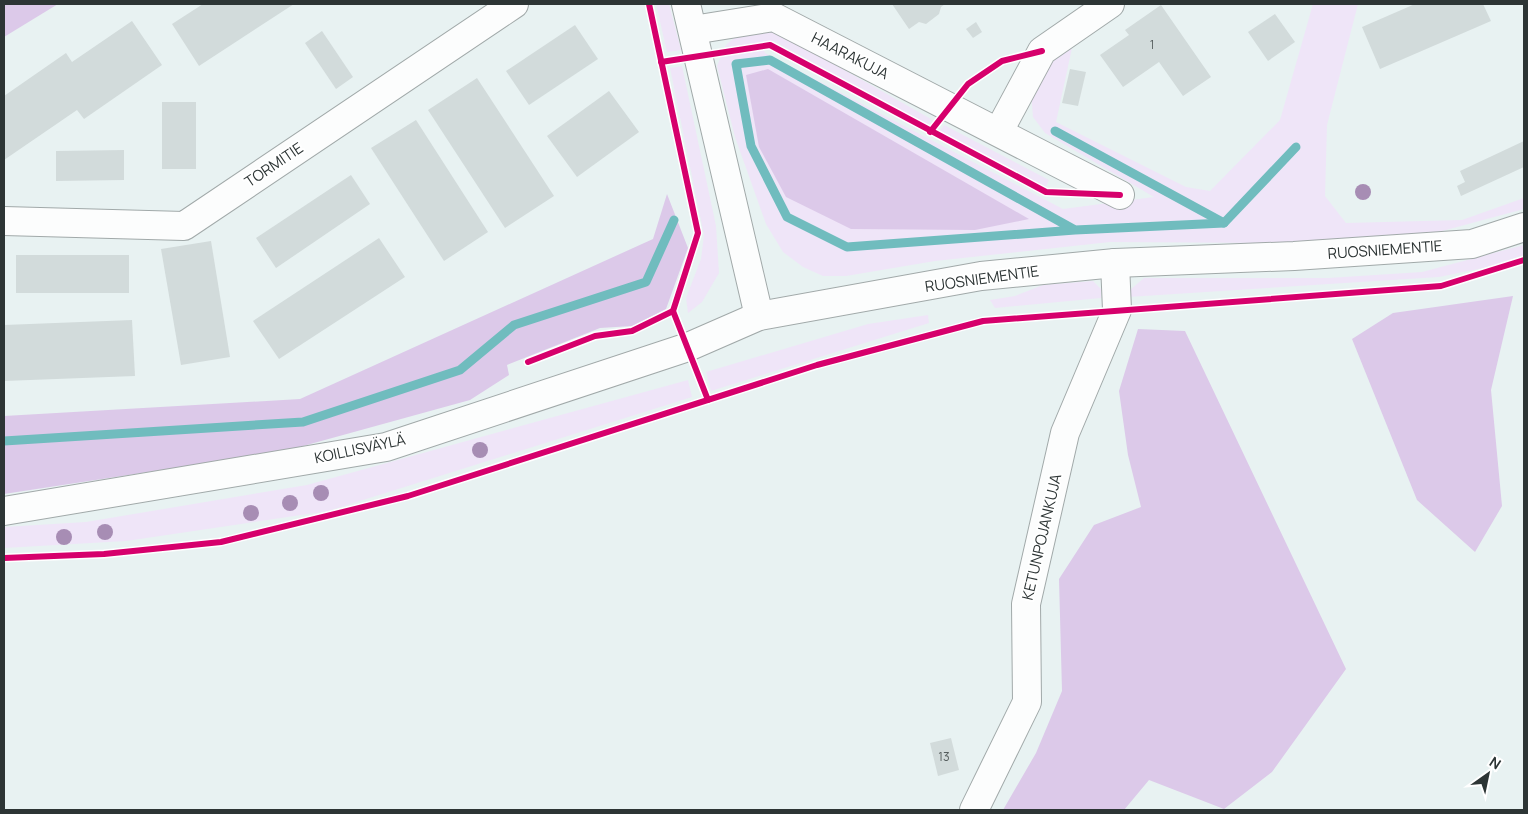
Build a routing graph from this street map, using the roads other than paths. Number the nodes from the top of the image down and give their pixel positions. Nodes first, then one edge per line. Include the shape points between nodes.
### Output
1 (514, 4) edge
2 (686, 4) edge
3 (1110, 4) edge
4 (693, 30) junction
5 (999, 131) junction
6 (1120, 194) dead end
7 (4, 221) edge
8 (1524, 227) edge
9 (1115, 263) junction
10 (759, 316) junction
11 (4, 511) edge
12 (974, 810) edge

1 - 7 street, TORMITIE via 184,226
2 - 4 street
3 - 5 street via 1042,51
4 - 5 street, HAARAKUJA via 774,17
4 - 10 street
5 - 6 street, HAARAKUJA
8 - 9 street, RUOSNIEMENTIE via 1472,244 1294,256
9 - 10 street, RUOSNIEMENTIE via 981,276
9 - 12 street, KETUNPOJANKUJA via 1117,310 1065,433 1026,604 1026,702
10 - 11 street, KOILLISVÄYLÄ via 688,347 386,447

